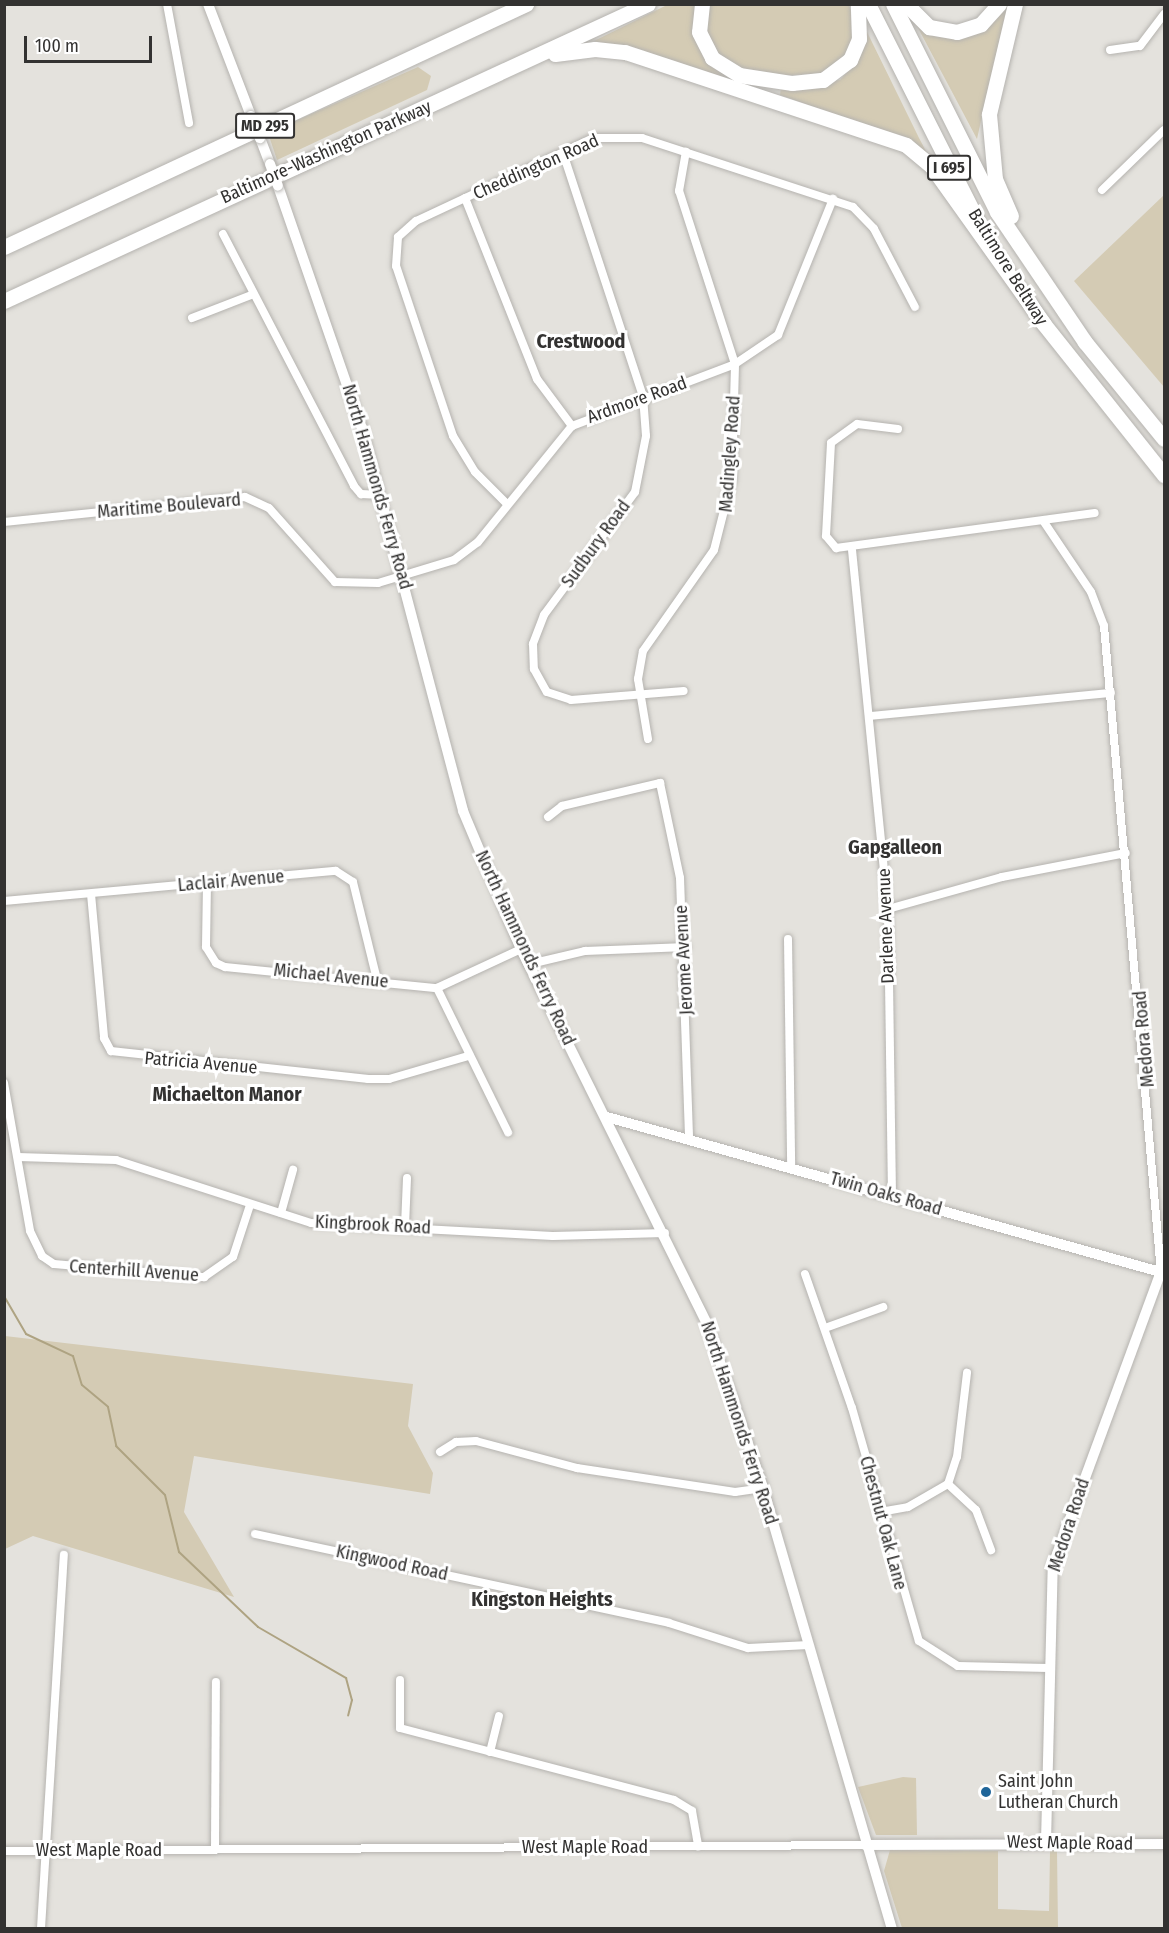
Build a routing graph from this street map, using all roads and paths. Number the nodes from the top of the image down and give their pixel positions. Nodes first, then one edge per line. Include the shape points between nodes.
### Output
1 (168, 4) edge
2 (207, 4) edge
3 (513, 4) edge
4 (526, 4) edge
5 (648, 4) edge
6 (702, 4) edge
7 (858, 4) edge
8 (868, 4) edge
9 (893, 4) edge
10 (906, 4) edge
11 (999, 4) edge
12 (1015, 4) edge
13 (1164, 14) edge
14 (488, 23) junction
15 (1110, 50) dead end
16 (495, 77) junction
17 (189, 123) dead end
18 (1164, 130) edge
19 (686, 152) junction
20 (563, 153) junction
21 (1102, 190) dead end
22 (465, 198) junction
23 (832, 199) junction
24 (224, 234) dead end
25 (4, 247) edge
26 (1049, 289) junction
27 (254, 294) junction
28 (4, 301) edge
29 (915, 307) dead end
30 (192, 318) dead end
31 (1044, 324) junction
32 (735, 364) junction
33 (644, 396) junction
34 (572, 426) junction
35 (897, 429) dead end
36 (1164, 439) edge
37 (1164, 475) edge
38 (381, 495) junction
39 (507, 504) junction
40 (1095, 513) dead end
41 (4, 522) edge
42 (1044, 522) junction
43 (852, 550) junction
44 (403, 573) junction
45 (684, 691) dead end
46 (1111, 693) junction
47 (639, 695) junction
48 (870, 716) junction
49 (648, 739) dead end
50 (548, 817) dead end
51 (1126, 853) junction
52 (207, 883) junction
53 (91, 894) junction
54 (4, 901) edge
55 (888, 909) junction
56 (788, 939) dead end
57 (686, 947) junction
58 (521, 949) junction
59 (530, 964) junction
60 (377, 980) junction
61 (437, 988) junction
62 (468, 1056) junction
63 (4, 1083) edge
64 (607, 1117) junction
65 (508, 1132) dead end
66 (689, 1138) junction
67 (18, 1157) junction
68 (791, 1167) junction
69 (293, 1170) dead end
70 (407, 1178) dead end
71 (892, 1196) junction
72 (250, 1205) junction
73 (281, 1213) junction
74 (405, 1226) junction
75 (665, 1233) junction
76 (1163, 1273) edge
77 (805, 1274) dead end
78 (884, 1307) dead end
79 (825, 1328) junction
80 (967, 1373) dead end
81 (440, 1452) dead end
82 (948, 1484) junction
83 (763, 1488) junction
84 (880, 1512) junction
85 (255, 1534) dead end
86 (991, 1550) dead end
87 (64, 1555) dead end
88 (808, 1645) junction
89 (1048, 1668) junction
90 (400, 1680) dead end
91 (216, 1682) dead end
92 (499, 1716) dead end
93 (490, 1752) junction
94 (1046, 1842) junction
95 (1164, 1844) edge
96 (865, 1845) junction
97 (698, 1846) junction
98 (46, 1850) junction
99 (215, 1850) junction
100 (4, 1851) edge
101 (41, 1929) edge
102 (892, 1929) edge

1 - 17 street
2 - 38 street, North Hammonds Ferry Road, bridge via 326,313
3 - 14 highway
4 - 14 highway, MD 295
5 - 16 highway, Baltimore-Washington Parkway / MD 295
6 - 7 highway via 699,32 712,58 740,75 792,83 823,80 850,60 860,39
8 - 31 highway, Baltimore Beltway / I 695 via 977,220
9 - 26 highway, Baltimore Beltway / I 695 via 997,212
10 - 11 highway via 929,27 957,32 981,24
12 - 26 highway via 989,114 990,149 1005,208 1044,268
13 - 15 street via 1140,46
14 - 25 highway, MD 295
16 - 28 highway, Baltimore-Washington Parkway / MD 295
16 - 31 highway via 548,55 612,50 892,138 932,167
18 - 21 street
19 - 20 street, Cheddington Road via 626,135 594,138
19 - 23 street, Cheddington Road
19 - 32 street, Madingley Road via 679,191
20 - 22 street, Cheddington Road
20 - 33 street, Sudbury Road
22 - 34 street via 537,379
22 - 39 street, Cheddington Road via 404,228 396,266 453,436 475,472
23 - 29 street, Cheddington Road via 853,207 874,229
23 - 32 street, Ardmore Road via 782,328 764,349
24 - 27 street
26 - 36 highway, Baltimore Beltway / I 695 via 1085,342
27 - 30 street
27 - 38 street via 354,486 361,494
31 - 37 highway, Baltimore Beltway / I 695
32 - 33 street, Ardmore Road
32 - 47 street, Madingley Road via 732,479 723,528 703,569 648,640 639,667
33 - 34 street, Ardmore Road
33 - 47 street, Sudbury Road via 645,464 634,492 544,615 532,656 539,682 557,698
34 - 39 street, Ardmore Road
35 - 43 street via 857,424 831,443 826,536 836,548
38 - 44 street, North Hammonds Ferry Road
39 - 44 street, Ardmore Road via 478,542 454,560
40 - 42 street
41 - 44 street, Maritime Boulevard via 245,497 269,508 335,582 360,586
42 - 43 street
42 - 46 street, Medora Road via 1102,616
43 - 48 street, Darlene Avenue
44 - 58 street, North Hammonds Ferry Road via 463,811
45 - 47 street, Sudbury Road
46 - 48 street
46 - 51 street, Medora Road
47 - 49 street, Madingley Road
48 - 55 street, Darlene Avenue
50 - 57 street, Jerome Avenue via 562,806 660,783 677,857
51 - 55 street via 1002,877
51 - 76 street, Medora Road
52 - 53 street, Laclair Avenue
52 - 60 street, Michael Avenue via 206,947 216,963
52 - 60 street, Laclair Avenue via 342,873 353,882
53 - 54 street, Laclair Avenue
53 - 62 street, Patricia Avenue via 104,1038 111,1051 368,1079 389,1078
55 - 71 street, Darlene Avenue
56 - 68 street
57 - 59 street via 585,951
57 - 66 street, Jerome Avenue
58 - 59 street, North Hammonds Ferry Road
58 - 61 street
59 - 64 street, North Hammonds Ferry Road
60 - 61 street, Michael Avenue
61 - 62 street
62 - 65 street
63 - 67 street, Centerhill Avenue
64 - 66 street, Twin Oaks Road
64 - 75 street, North Hammonds Ferry Road
66 - 68 street, Twin Oaks Road
67 - 72 street, Kingbrook Road via 116,1160
67 - 72 street, Centerhill Avenue via 34,1245 42,1256 68,1268 214,1274 232,1257
68 - 71 street, Twin Oaks Road
69 - 73 street
70 - 74 street
71 - 76 street, Twin Oaks Road
72 - 73 street, Kingbrook Road
73 - 74 street, Kingbrook Road via 311,1223
74 - 75 street, Kingbrook Road via 553,1236
75 - 83 street, North Hammonds Ferry Road via 707,1324
76 - 89 street, Medora Road via 1055,1554
77 - 79 street, Chestnut Oak Lane
78 - 79 street
79 - 84 street, Chestnut Oak Lane
80 - 82 street via 957,1456
81 - 83 street via 476,1441 577,1468 735,1492
82 - 84 street via 908,1507
82 - 86 street via 976,1510
83 - 88 street, North Hammonds Ferry Road
84 - 89 street, Chestnut Oak Lane via 908,1616 930,1652 974,1669
85 - 88 street, Kingwood Road via 669,1623 748,1647
87 - 98 street
88 - 96 street, North Hammonds Ferry Road
89 - 94 street, Medora Road
90 - 93 street via 400,1728
91 - 99 street
92 - 93 street
93 - 97 street via 674,1800 696,1819
94 - 95 street, West Maple Road
94 - 96 street, West Maple Road
96 - 97 street, West Maple Road
96 - 102 street, North Hammonds Ferry Road
97 - 99 street, West Maple Road
98 - 99 street, West Maple Road
98 - 100 street, West Maple Road
98 - 101 street

